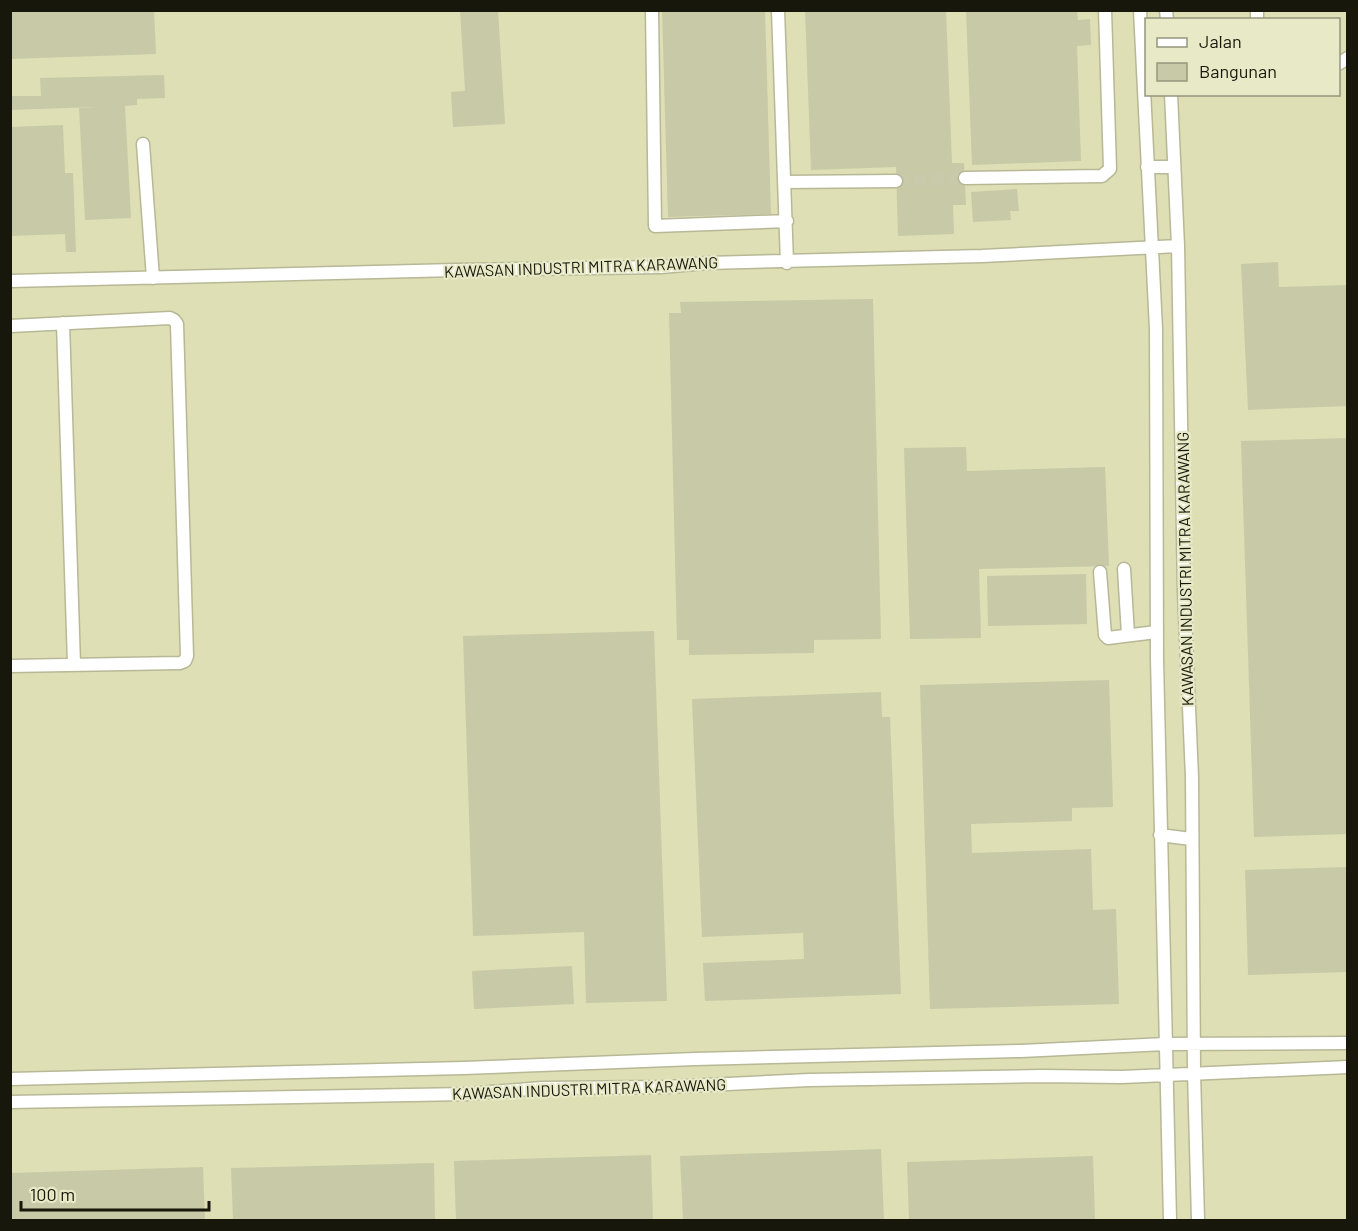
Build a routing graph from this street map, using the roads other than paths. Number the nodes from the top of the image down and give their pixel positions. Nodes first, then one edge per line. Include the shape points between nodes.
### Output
1 (652, 10) edge
2 (778, 10) edge
3 (1105, 10) edge
4 (1140, 10) edge
5 (1171, 96) edge
6 (143, 144) dead end
7 (1174, 166) junction
8 (1147, 167) junction
9 (965, 178) tunnel mouth
10 (896, 181) tunnel mouth
11 (785, 183) junction
12 (787, 222) junction
13 (1178, 246) junction
14 (1151, 248) junction
15 (787, 262) junction
16 (153, 278) junction
17 (10, 281) edge
18 (63, 323) junction
19 (10, 326) edge
20 (1124, 569) dead end
21 (1100, 572) dead end
22 (1156, 632) junction
23 (1128, 635) junction
24 (74, 664) junction
25 (10, 666) edge
26 (1160, 835) junction
27 (1191, 840) junction
28 (1347, 1043) edge
29 (1165, 1044) junction
30 (1194, 1044) junction
31 (1347, 1067) edge
32 (1194, 1072) junction
33 (1167, 1074) junction
34 (10, 1078) edge
35 (10, 1102) edge
36 (1170, 1221) edge
37 (1198, 1221) edge

1 - 12 street via 655,226
2 - 11 street
3 - 9 street via 1108,173
4 - 8 street, KAWASAN INDUSTRI MITRA KARAWANG
5 - 7 street, KAWASAN INDUSTRI MITRA KARAWANG
6 - 16 street
7 - 8 street
7 - 13 street, KAWASAN INDUSTRI MITRA KARAWANG
8 - 14 street, KAWASAN INDUSTRI MITRA KARAWANG
10 - 11 street
11 - 12 street
12 - 15 street
13 - 14 street
13 - 27 street, KAWASAN INDUSTRI MITRA KARAWANG
14 - 15 street, KAWASAN INDUSTRI MITRA KARAWANG
14 - 22 street, KAWASAN INDUSTRI MITRA KARAWANG via 1156,329
15 - 16 street, KAWASAN INDUSTRI MITRA KARAWANG
16 - 17 street, KAWASAN INDUSTRI MITRA KARAWANG
18 - 19 street
18 - 24 street
18 - 24 street via 170,318 177,324 187,656 180,663
20 - 23 street
21 - 23 street via 1105,635
22 - 23 street
22 - 26 street, KAWASAN INDUSTRI MITRA KARAWANG
24 - 25 street
26 - 27 street
26 - 29 street, KAWASAN INDUSTRI MITRA KARAWANG
27 - 30 street, KAWASAN INDUSTRI MITRA KARAWANG
28 - 30 street, KAWASAN INDUSTRI MITRA KARAWANG
29 - 30 street, KAWASAN INDUSTRI MITRA KARAWANG
29 - 33 street, KAWASAN INDUSTRI MITRA KARAWANG
29 - 34 street, KAWASAN INDUSTRI MITRA KARAWANG via 476,1068
30 - 32 street, KAWASAN INDUSTRI MITRA KARAWANG
31 - 32 street, KAWASAN INDUSTRI MITRA KARAWANG
32 - 33 street, KAWASAN INDUSTRI MITRA KARAWANG
32 - 37 street, KAWASAN INDUSTRI MITRA KARAWANG
33 - 35 street, KAWASAN INDUSTRI MITRA KARAWANG via 809,1080 467,1094
33 - 36 street, KAWASAN INDUSTRI MITRA KARAWANG

